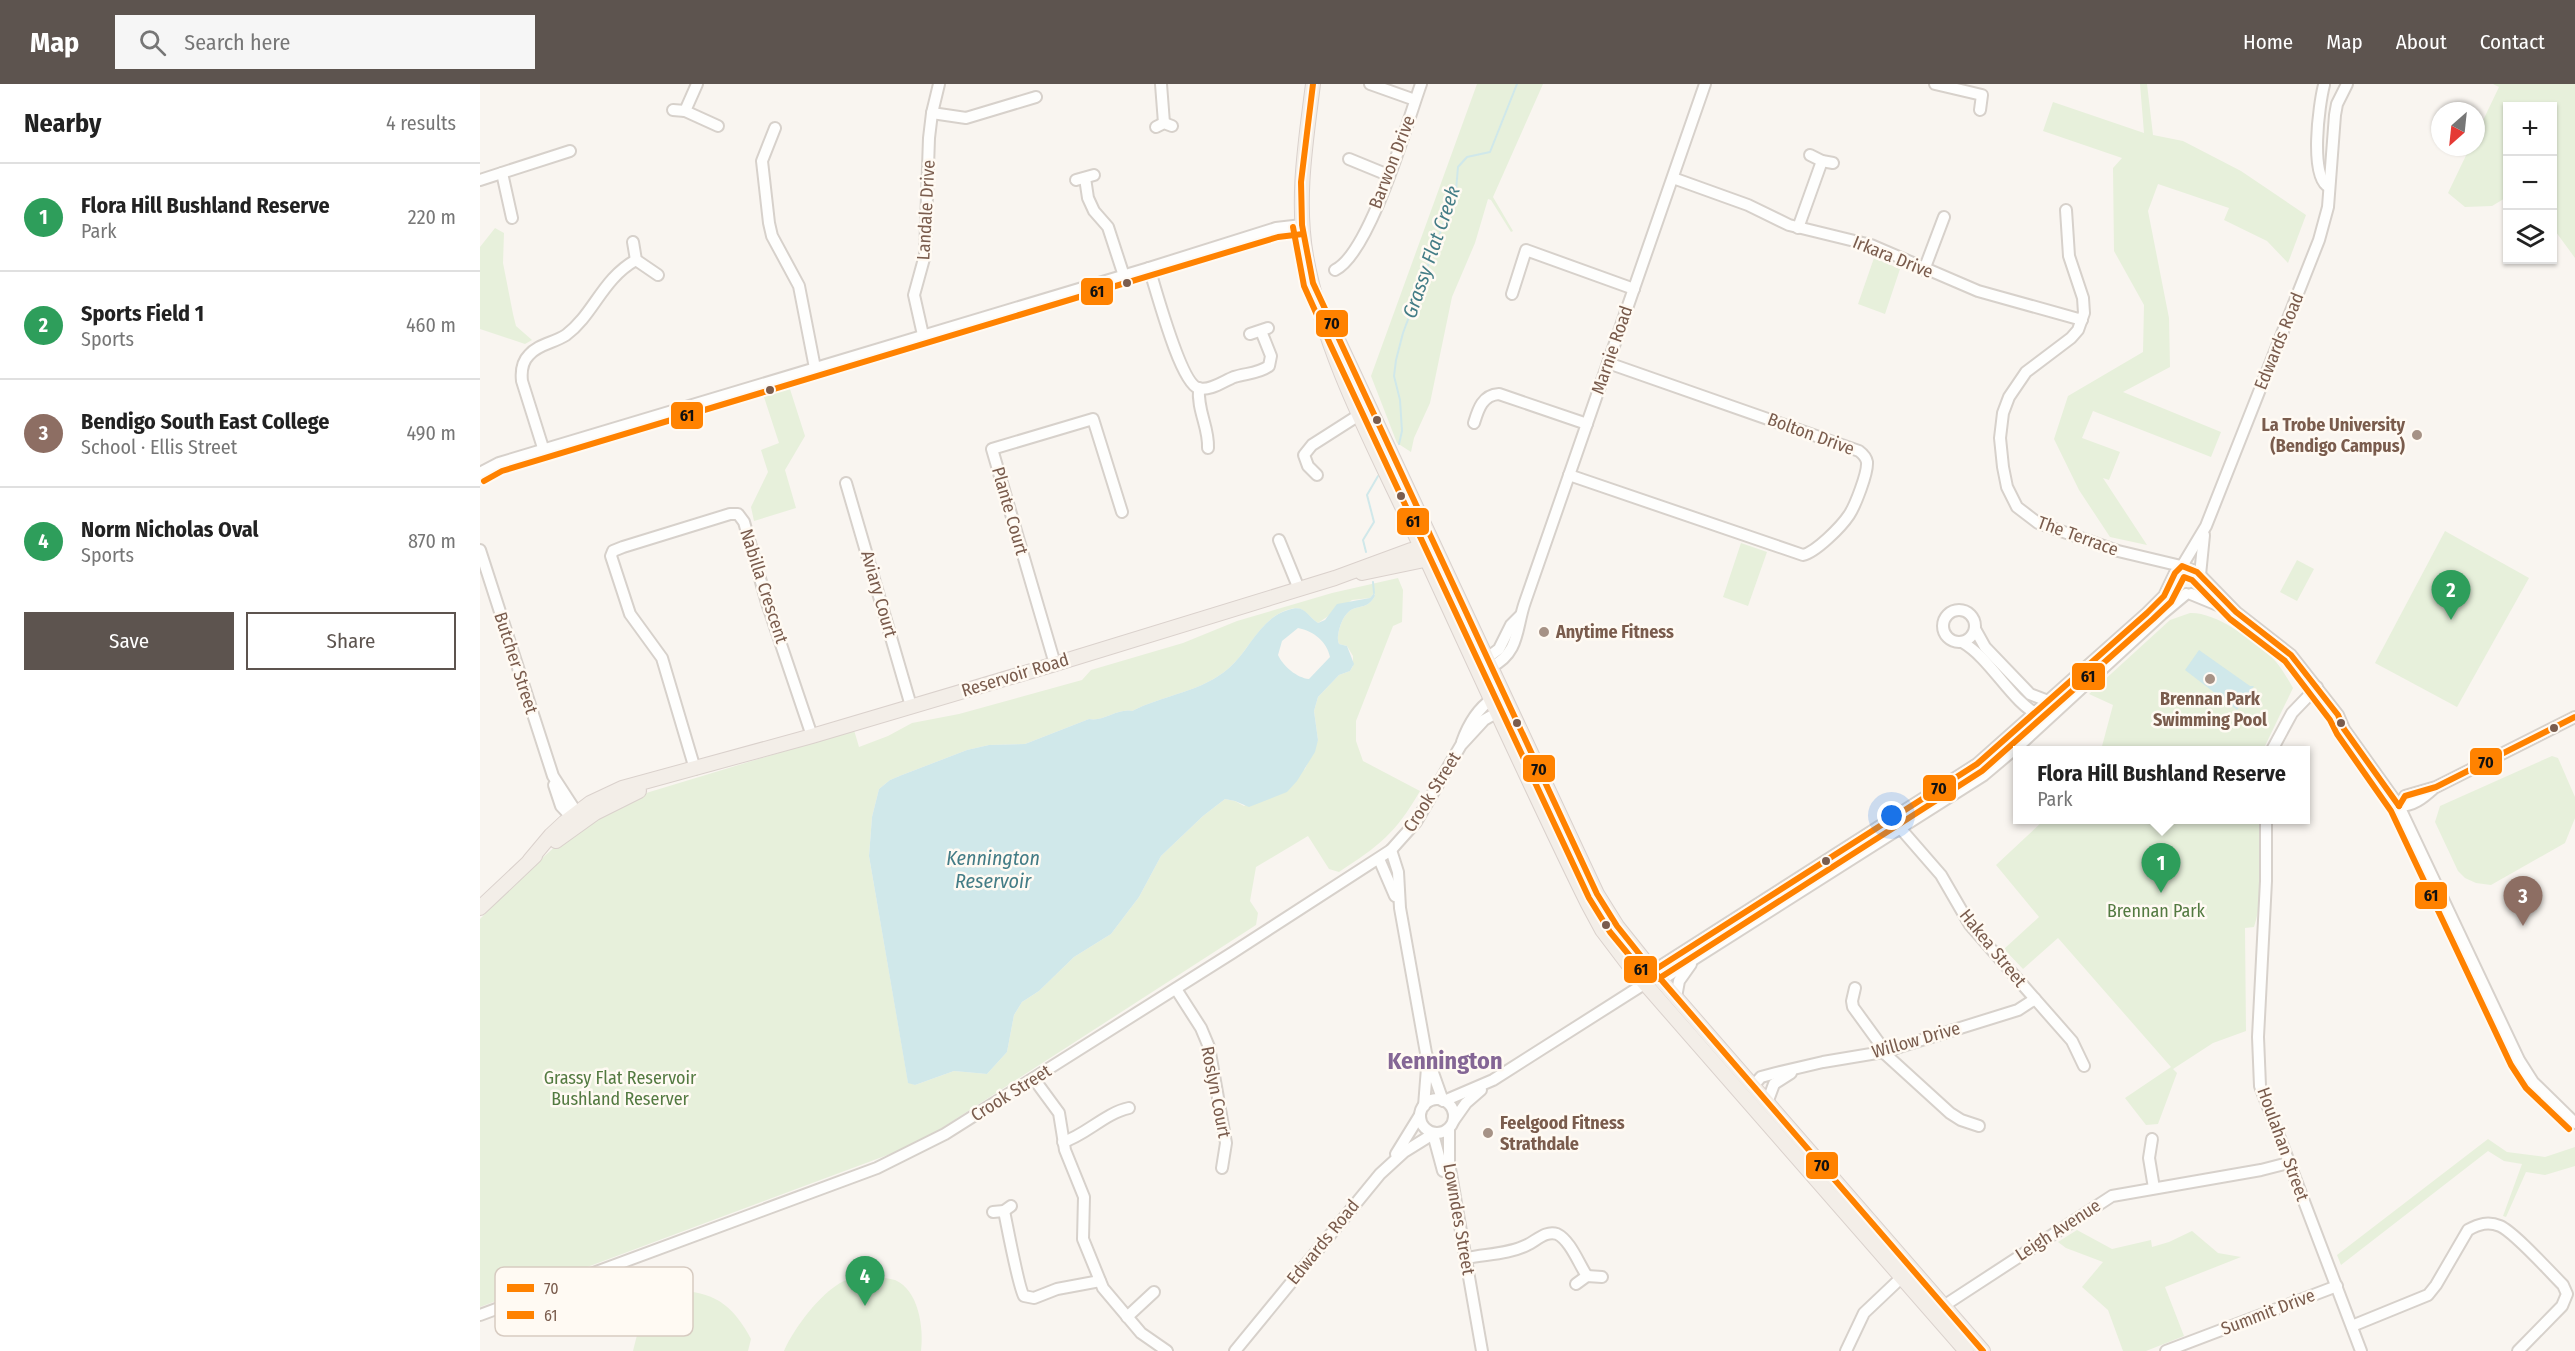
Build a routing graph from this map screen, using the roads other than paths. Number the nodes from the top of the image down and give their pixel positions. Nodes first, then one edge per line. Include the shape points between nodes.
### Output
1 (697, 84) edge
2 (939, 84) edge
3 (1161, 84) edge
4 (1312, 84) edge
5 (1370, 84) edge
6 (1421, 84) edge
7 (1705, 84) edge
8 (1935, 84) edge
9 (2347, 84) edge
10 (2324, 85) edge
11 (1036, 98) dead end
12 (1415, 100) junction
13 (673, 110) dead end
14 (1980, 110) dead end
15 (685, 111) junction
16 (932, 113) junction
17 (1164, 125) dead end
18 (718, 126) dead end
19 (775, 128) dead end
20 (570, 151) dead end
21 (1810, 155) dead end
22 (1349, 159) dead end
23 (502, 173) junction
24 (1388, 175) junction
25 (1085, 178) dead end
26 (1673, 178) junction
27 (480, 180) edge
28 (2329, 187) junction
29 (2066, 210) dead end
30 (1944, 217) dead end
31 (512, 218) dead end
32 (1302, 225) junction
33 (1798, 228) junction
34 (633, 242) dead end
35 (636, 260) junction
36 (1149, 268) junction
37 (1335, 270) dead end
38 (1924, 270) junction
39 (658, 275) dead end
40 (1124, 276) junction
41 (1313, 283) junction
42 (1634, 289) junction
43 (1512, 294) dead end
44 (2082, 320) junction
45 (1260, 331) dead end
46 (923, 335) junction
47 (1608, 363) junction
48 (815, 368) junction
49 (1199, 388) junction
50 (1359, 415) junction
51 (1474, 423) dead end
52 (1587, 424) junction
53 (1208, 448) dead end
54 (544, 450) junction
55 (499, 463) junction
56 (480, 464) edge
57 (480, 473) edge
58 (1317, 475) dead end
59 (1569, 475) junction
60 (846, 483) dead end
61 (1122, 512) dead end
62 (2206, 526) junction
63 (1279, 540) dead end
64 (480, 550) edge
65 (1429, 555) junction
66 (2155, 560) junction
67 (2181, 566) junction
68 (2200, 576) junction
69 (2172, 578) junction
70 (485, 586) edge
71 (1299, 589) junction
72 (2189, 594) junction
73 (2236, 612) junction
74 (1975, 629) junction
75 (1962, 642) junction
76 (1055, 664) junction
77 (1484, 667) junction
78 (2314, 689) junction
79 (2048, 701) junction
80 (911, 706) junction
81 (1495, 706) junction
82 (2035, 713) junction
83 (2050, 717) junction
84 (2575, 717) edge
85 (812, 736) junction
86 (2018, 746) edge
87 (2274, 746) edge
88 (2013, 750) edge
89 (695, 769) junction
90 (2399, 806) junction
91 (575, 818) junction
92 (2266, 824) edge
93 (1901, 829) junction
94 (1391, 850) junction
95 (1379, 859) junction
96 (480, 908) edge
97 (1400, 908) junction
98 (1697, 957) junction
99 (1657, 975) junction
100 (1644, 984) junction
101 (1855, 988) dead end
102 (1176, 989) junction
103 (1676, 997) junction
104 (2035, 999) junction
105 (1884, 1052) junction
106 (1426, 1053) junction
107 (2084, 1066) dead end
108 (1793, 1070) junction
109 (1034, 1079) junction
110 (1493, 1080) junction
111 (1753, 1086) junction
112 (1443, 1101) junction
113 (1767, 1102) junction
114 (1131, 1108) dead end
115 (1422, 1110) junction
116 (2575, 1123) edge
117 (1451, 1124) junction
118 (1769, 1125) junction
119 (1979, 1126) dead end
120 (1433, 1134) junction
121 (2152, 1139) dead end
122 (1064, 1143) junction
123 (1391, 1162) junction
124 (2289, 1163) junction
125 (1222, 1168) dead end
126 (2154, 1188) junction
127 (1003, 1210) dead end
128 (1467, 1258) junction
129 (609, 1267) edge
130 (1907, 1272) junction
131 (1587, 1276) junction
132 (1602, 1277) dead end
133 (1100, 1281) junction
134 (1576, 1284) dead end
135 (2337, 1286) junction
136 (1155, 1292) dead end
137 (1945, 1305) junction
138 (495, 1309) edge
139 (1474, 1309) junction
140 (480, 1315) edge
141 (1127, 1317) junction
142 (1258, 1323) junction
143 (2352, 1326) junction
144 (1167, 1351) edge
145 (1235, 1351) edge
146 (1242, 1351) edge
147 (1482, 1351) edge
148 (1846, 1351) edge
149 (1966, 1351) edge
150 (1983, 1351) edge
151 (2166, 1351) edge
152 (2361, 1351) edge
153 (2518, 1351) edge

1 - 15 street
2 - 16 street, Landale Drive
3 - 17 street
4 - 32 main road via 1301,182
5 - 12 street, Barwon Drive
6 - 12 street, Barwon Drive
7 - 26 street, Marnie Road
8 - 14 street via 1982,95
9 - 28 street, Edwards Road via 2335,115
10 - 28 street, Edwards Road via 2318,110 2319,174
11 - 16 street via 966,118
12 - 24 street, Barwon Drive
13 - 15 street
15 - 18 street
16 - 46 street, Landale Drive via 925,255 914,295
19 - 48 street via 762,161 769,223 799,286
20 - 23 street
21 - 33 street via 1828,162
22 - 24 street
23 - 27 street
23 - 31 street
24 - 37 street, Barwon Drive via 1364,222 1356,250
25 - 40 street via 1088,198 1108,227
26 - 33 street, Irkara Drive
26 - 42 street, Marnie Road
28 - 62 street, Edwards Road via 2319,240
29 - 44 street via 2068,256 2084,303
30 - 38 street
32 - 36 street via 1276,228
32 - 41 main road
33 - 38 street, Irkara Drive via 1859,242
34 - 35 street
35 - 39 street
35 - 54 street via 617,272 567,334 536,349 525,360 522,381
36 - 40 street
36 - 49 street via 1173,347 1190,382
38 - 44 street, Irkara Drive via 1984,293
40 - 46 street
41 - 50 main road via 1330,343
41 - 65 main road
42 - 43 street via 1526,250
42 - 47 street, Marnie Road
44 - 66 street, The Terrace via 2072,338 2026,372 2008,397 2000,438 2005,481 2018,507 2038,523 2110,549
45 - 49 street via 1271,356 1269,366
46 - 48 street
47 - 52 street, Marnie Road
47 - 59 street, Bolton Drive via 1859,451 1867,464 1861,486 1847,517 1803,555
48 - 54 street
49 - 53 street via 1199,409 1209,438
50 - 58 street via 1312,445 1304,455
50 - 65 main road
51 - 52 street via 1485,399 1498,394
52 - 59 street, Marnie Road
54 - 55 street
55 - 56 street
55 - 57 street
59 - 77 street, Marnie Road via 1511,652
60 - 80 street, Aviary Court
61 - 76 street, Plante Court via 1093,419 992,449
62 - 67 street, Edwards Road
62 - 68 street, Edwards Road
63 - 71 street
64 - 70 street, Butcher Street
65 - 71 main road, Reservoir Road
65 - 77 main road
66 - 67 street, The Terrace
66 - 69 street
67 - 68 street
67 - 69 street
68 - 72 street via 2198,586
68 - 73 street
69 - 72 street via 2177,588
69 - 79 street via 2154,607
70 - 91 street, Butcher Street via 553,776 556,797
71 - 76 main road, Reservoir Road
72 - 73 street
72 - 83 street
73 - 78 street via 2282,648
74 - 75 street
74 - 75 street via 1973,618 1966,612 1948,614 1943,631 1949,639
74 - 79 street via 1985,647 2030,694
75 - 82 street
76 - 80 main road, Reservoir Road
77 - 81 main road
77 - 99 main road via 1597,894
78 - 87 street via 2292,713
78 - 90 street via 2332,719 2344,729
79 - 82 street
80 - 85 main road, Reservoir Road
81 - 94 street, Crook Street via 1461,745 1416,822
81 - 100 main road via 1592,911
82 - 83 street
82 - 99 street via 1970,769
83 - 86 street
84 - 90 street via 2436,787 2405,796
85 - 89 main road, Reservoir Road
85 - 89 street, Nabilla Crescent via 744,522 738,514 730,514 623,547 611,556 630,614 662,658
88 - 93 street via 1992,769
89 - 91 main road, Reservoir Road
90 - 116 street via 2519,1060 2533,1082
91 - 96 main road, Reservoir Road
92 - 124 street, Houlahan Street via 2258,1071 2263,1099
93 - 98 street
93 - 104 street, Hakea Street via 1941,876 1970,925
94 - 95 street, Crook Street
94 - 97 street via 1398,872
95 - 97 street
95 - 102 street, Crook Street
97 - 106 street
98 - 99 street
98 - 103 street via 1680,978
99 - 100 main road
99 - 103 main road
100 - 110 street
100 - 118 main road
101 - 105 street via 1853,1007
102 - 109 street, Crook Street
102 - 125 street, Roslyn Court via 1209,1047 1226,1143
103 - 111 main road
104 - 105 street, Willow Drive via 2018,1010
104 - 107 street, Hakea Street via 2072,1041
105 - 108 street, Willow Drive
105 - 119 street via 1950,1113
106 - 112 street
106 - 115 street via 1427,1089
108 - 111 street, Willow Drive via 1761,1077
108 - 113 street, Willow Drive via 1774,1084
109 - 122 street via 1057,1109
109 - 129 street, Crook Street via 945,1134 887,1164
110 - 112 street
110 - 117 street via 1466,1103
111 - 113 main road
111 - 118 main road via 1752,1095
112 - 115 street via 1431,1101
112 - 117 street via 1452,1109
113 - 130 main road
114 - 122 street
115 - 120 street via 1423,1126
115 - 123 street, Edwards Road
117 - 120 street
117 - 128 street, Lowndes Street via 1449,1163
118 - 130 main road
120 - 123 street, Edwards Road
120 - 139 street, Lowndes Street via 1465,1284
121 - 126 street via 2149,1158
122 - 133 street via 1084,1197 1082,1233
123 - 142 street, Edwards Road
124 - 126 street, Leigh Avenue
124 - 135 street, Houlahan Street
126 - 137 street, Leigh Avenue via 2107,1198
127 - 133 street via 1019,1297 1034,1298
128 - 131 street via 1523,1247 1553,1233 1567,1243
128 - 139 street, Lowndes Street
130 - 137 main road
130 - 148 street via 1864,1313
130 - 149 main road
131 - 132 street
131 - 134 street
133 - 141 street
135 - 143 street, Houlahan Street
135 - 151 street, Summit Drive
136 - 141 street
137 - 150 main road
138 - 140 street, Crook Street
139 - 147 street, Lowndes Street
141 - 144 street via 1141,1333
142 - 145 street, Edwards Road
142 - 146 street, Edwards Road
143 - 152 street, Houlahan Street
143 - 153 street via 2427,1295 2468,1230 2482,1223 2494,1224 2510,1233 2568,1294 2562,1306

